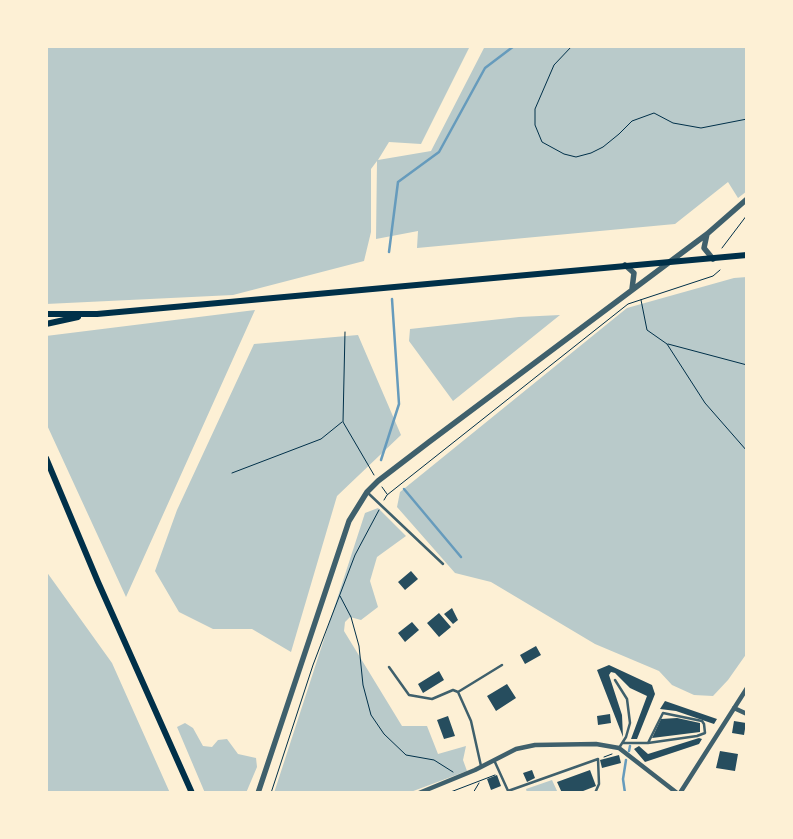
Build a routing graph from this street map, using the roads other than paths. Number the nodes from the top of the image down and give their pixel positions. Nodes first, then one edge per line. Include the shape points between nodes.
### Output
1 (747, 199) edge
2 (707, 234) junction
3 (747, 255) edge
4 (713, 259) junction
5 (668, 262) junction
6 (625, 265) junction
7 (632, 290) junction
8 (46, 314) edge
9 (97, 314) junction
10 (46, 324) edge
11 (46, 458) edge
12 (367, 492) junction
13 (443, 564) dead end
14 (502, 665) dead end
15 (389, 667) dead end
16 (615, 680) dead end
17 (747, 688) edge
18 (458, 692) junction
19 (734, 708) junction
20 (747, 714) edge
21 (622, 743) junction
22 (648, 743) junction
23 (621, 750) junction
24 (494, 760) junction
25 (481, 767) junction
26 (509, 792) edge
27 (192, 793) edge
28 (258, 793) edge
29 (419, 793) edge
30 (595, 793) edge
31 (679, 793) edge

1 - 2 street
2 - 4 street via 704,248
2 - 5 street
3 - 4 main road
4 - 5 main road
5 - 6 main road
5 - 7 street
6 - 7 street via 634,273
6 - 9 main road
7 - 12 street
8 - 9 main road
9 - 10 main road
11 - 27 main road
12 - 13 lane
12 - 28 street via 349,521
14 - 18 lane
15 - 18 lane via 409,695 432,699 453,690
16 - 21 lane via 627,699 630,724
17 - 19 street
18 - 25 lane via 471,721
19 - 20 street
19 - 31 street
21 - 22 lane
21 - 23 lane
22 - 22 lane via 698,736 704,733 704,724 663,712
23 - 24 street via 596,744 535,745 516,749
23 - 31 street
24 - 25 street
24 - 26 lane
25 - 29 street
26 - 30 lane via 598,759 599,784

